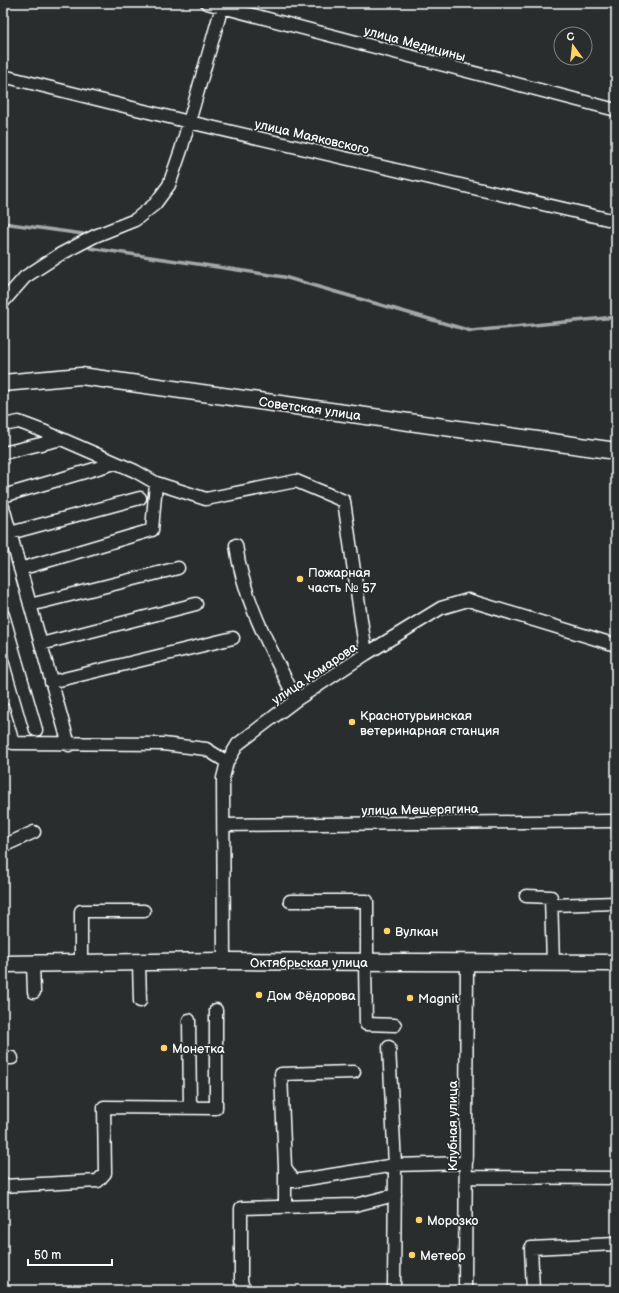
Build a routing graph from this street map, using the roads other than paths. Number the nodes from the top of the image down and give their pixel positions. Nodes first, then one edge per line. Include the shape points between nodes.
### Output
1 (207, 3) edge
2 (222, 5) edge
3 (3, 76) edge
4 (616, 110) edge
5 (190, 122) junction
6 (616, 221) edge
7 (3, 302) edge
8 (3, 383) edge
9 (3, 425) edge
10 (62, 439) junction
11 (616, 451) edge
12 (3, 453) edge
13 (115, 463) junction
14 (156, 483) junction
15 (3, 496) edge
16 (140, 498) dead end
17 (3, 507) edge
18 (10, 533) junction
19 (236, 545) dead end
20 (178, 568) dead end
21 (20, 569) junction
22 (196, 604) dead end
23 (30, 605) junction
24 (3, 615) edge
25 (234, 638) dead end
26 (41, 644) junction
27 (616, 645) edge
28 (366, 654) junction
29 (51, 682) junction
30 (296, 700) junction
31 (3, 710) edge
32 (36, 730) dead end
33 (69, 745) junction
34 (227, 762) junction
35 (616, 821) edge
36 (224, 825) junction
37 (34, 832) dead end
38 (3, 846) edge
39 (526, 896) dead end
40 (290, 901) dead end
41 (616, 903) edge
42 (552, 905) junction
43 (144, 911) dead end
44 (139, 962) junction
45 (224, 962) junction
46 (366, 962) junction
47 (467, 962) junction
48 (81, 963) junction
49 (553, 963) junction
50 (616, 963) edge
51 (3, 964) edge
52 (33, 964) junction
53 (34, 992) dead end
54 (140, 1001) dead end
55 (216, 1010) dead end
56 (189, 1020) dead end
57 (395, 1025) dead end
58 (389, 1047) dead end
59 (354, 1072) dead end
60 (190, 1107) junction
61 (466, 1163) junction
62 (395, 1165) junction
63 (285, 1167) junction
64 (466, 1177) junction
65 (616, 1178) edge
66 (3, 1186) edge
67 (395, 1195) junction
68 (285, 1207) junction
69 (616, 1244) edge
70 (244, 1290) edge
71 (394, 1290) edge
72 (465, 1290) edge
73 (533, 1290) edge

1 - 2 street, улица Медицины
2 - 4 street, улица Медицины
2 - 5 street
3 - 5 street, улица Маяковского
5 - 6 street, улица Маяковского
5 - 7 street via 169,186 155,204 134,220 59,255 25,277
8 - 11 main road, Советская улица via 81,376
9 - 10 street via 19,422
10 - 12 street
10 - 13 street
13 - 14 street
13 - 15 street
14 - 21 street via 152,530
14 - 28 street via 206,498 296,481 344,500
16 - 18 street
17 - 18 street
18 - 21 street
19 - 30 street via 239,570 262,631
20 - 23 street
21 - 23 street
22 - 26 street
23 - 26 street
24 - 32 street
25 - 29 street
26 - 29 street
27 - 28 street, улица Комарова via 468,600 441,608
28 - 30 street, улица Комарова
29 - 33 street
30 - 34 street, улица Комарова via 238,744
31 - 33 street via 13,743
33 - 34 street via 163,744 206,749
34 - 36 street, улица Комарова via 223,778
35 - 36 street, улица Мещерягина
36 - 45 street, улица Комарова
37 - 38 street
39 - 42 street via 551,897
40 - 46 street via 368,901
41 - 42 street
42 - 49 street
43 - 48 street via 81,911
44 - 45 main road, Октябрьская улица
44 - 48 main road, Октябрьская улица
44 - 54 street
45 - 46 main road, Октябрьская улица
46 - 47 main road, Октябрьская улица
46 - 57 street via 366,1024
47 - 49 main road, Октябрьская улица
47 - 61 street, Клубная улица
48 - 52 main road, Октябрьская улица
49 - 50 main road, Октябрьская улица
51 - 52 main road, Октябрьская улица
52 - 53 street
55 - 60 street via 216,1108
56 - 60 street
58 - 62 street
59 - 63 street via 281,1074
60 - 66 street via 104,1107 105,1173 98,1181
61 - 62 street
61 - 64 street, Клубная улица
62 - 63 street via 294,1181
62 - 67 street
63 - 68 street
64 - 65 street
64 - 72 street, Клубная улица
67 - 68 street via 355,1205
67 - 71 street
68 - 70 street via 241,1208 241,1281
69 - 73 street via 532,1248

